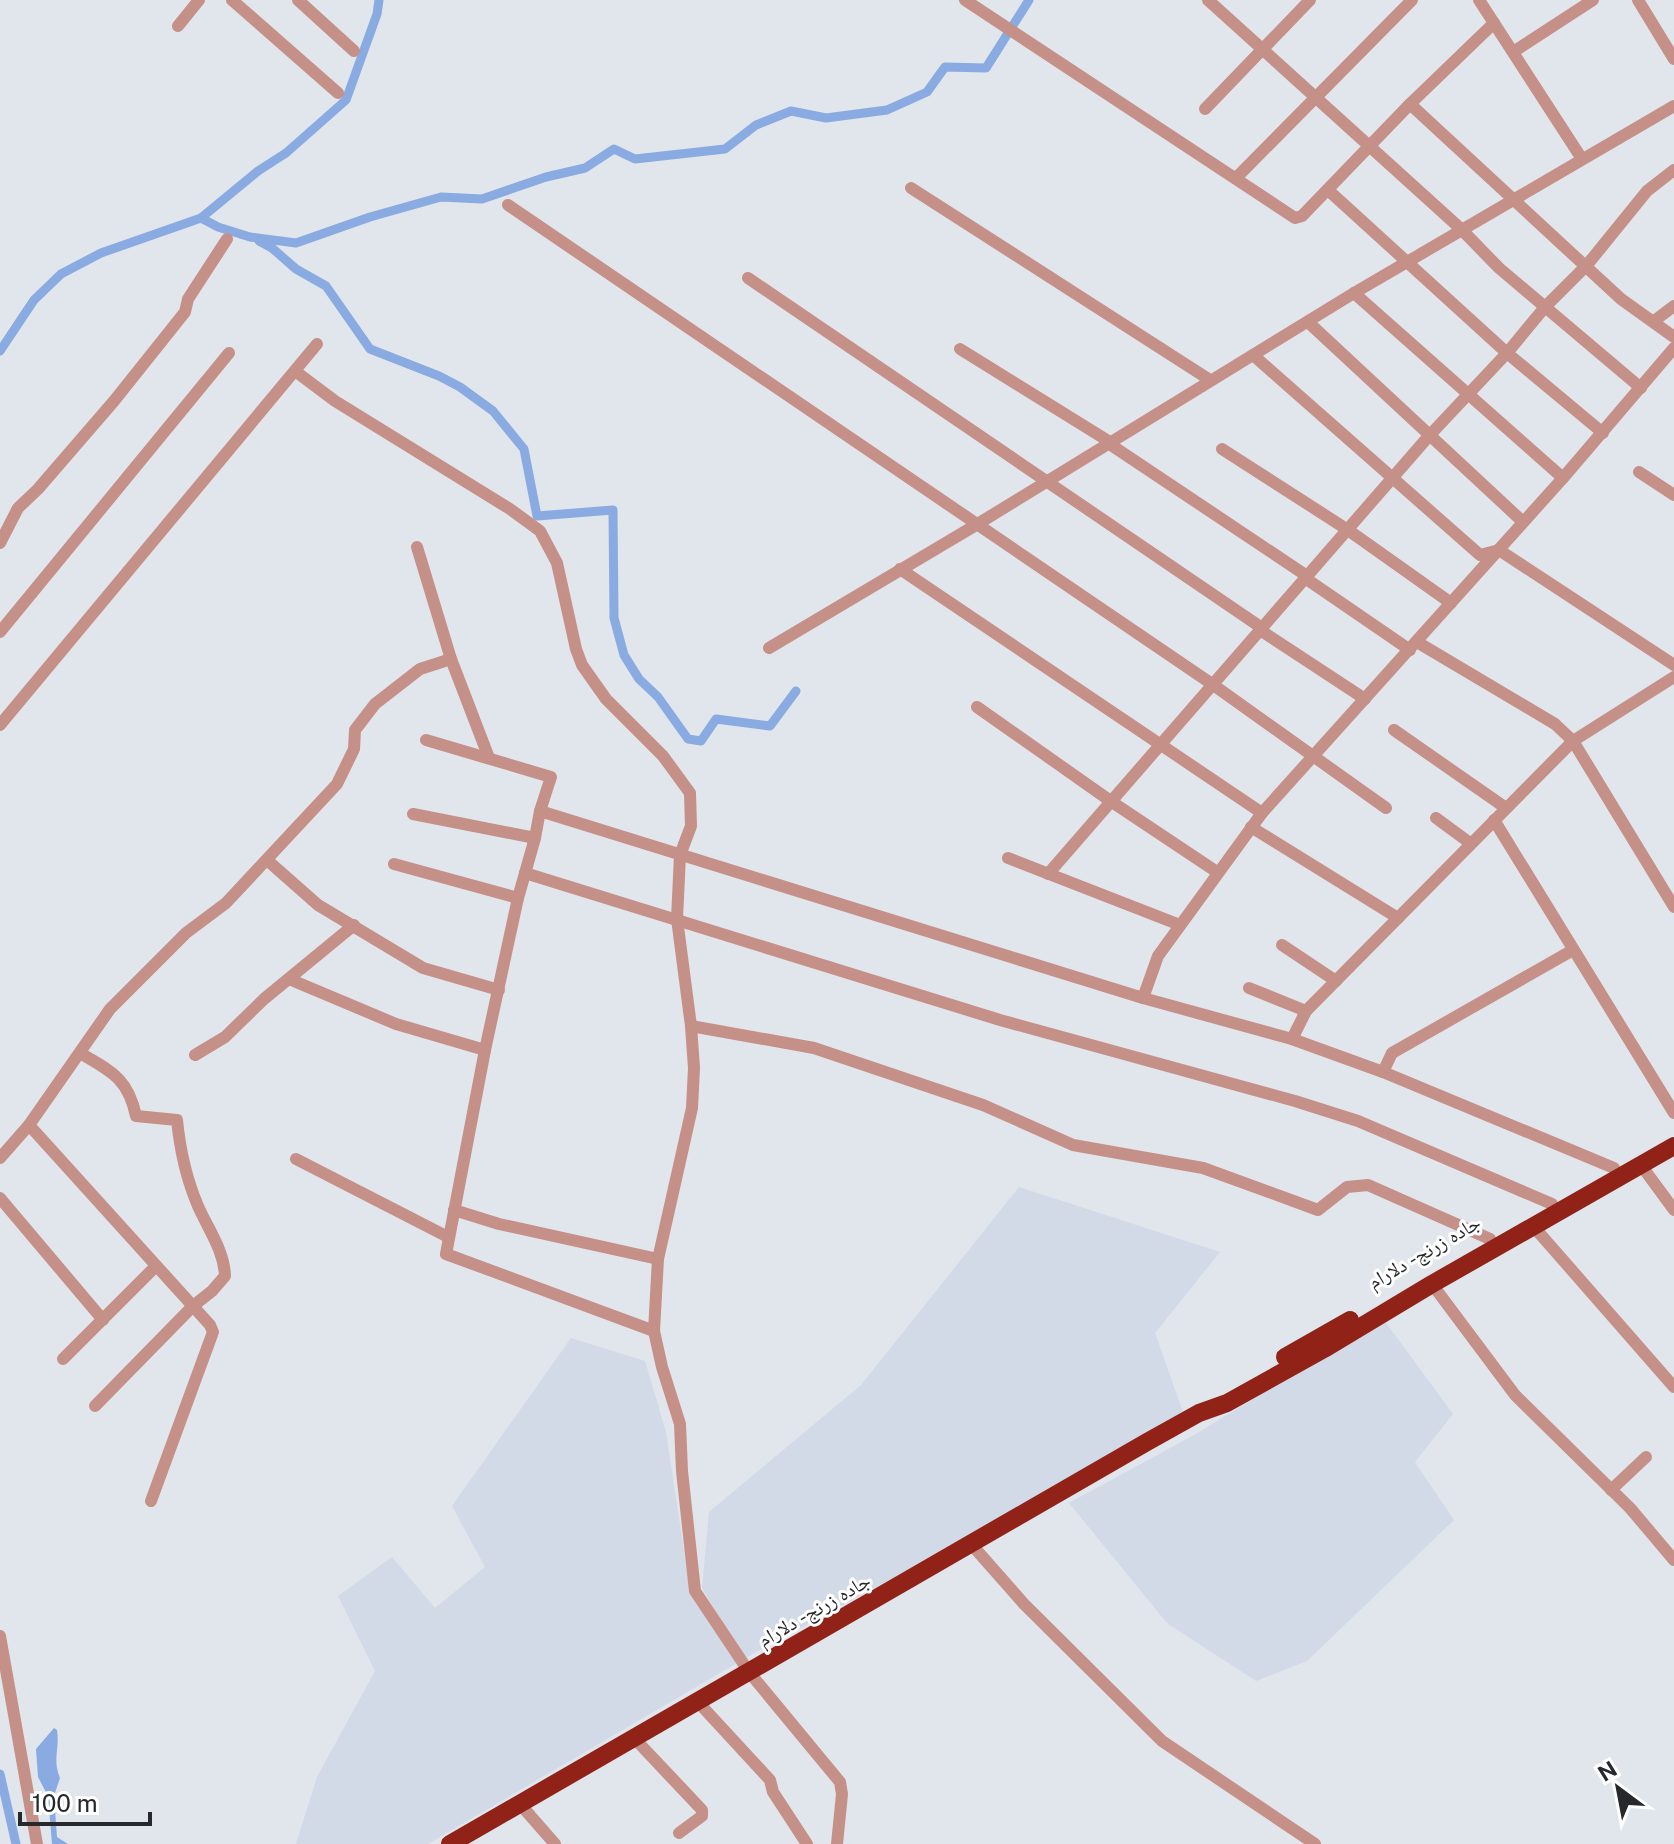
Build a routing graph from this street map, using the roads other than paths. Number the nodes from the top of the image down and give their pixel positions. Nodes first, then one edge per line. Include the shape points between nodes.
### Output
1 (199, 0) edge
2 (232, 0) edge
3 (298, 0) edge
4 (965, 0) edge
5 (1208, 0) edge
6 (1310, 0) edge
7 (1412, 0) edge
8 (1479, 0) edge
9 (1593, 0) edge
10 (1638, 0) edge
11 (1494, 23) junction
12 (178, 26) dead end
13 (1261, 48) junction
14 (354, 51) dead end
15 (1513, 52) junction
16 (1674, 59) edge
17 (338, 93) dead end
18 (1316, 97) junction
19 (1410, 104) junction
20 (1674, 106) edge
21 (1205, 109) dead end
22 (1369, 146) junction
23 (1582, 159) junction
24 (1674, 170) edge
25 (1236, 178) junction
26 (911, 188) dead end
27 (1328, 190) junction
28 (1513, 199) junction
29 (508, 205) dead end
30 (1461, 229) junction
31 (227, 239) dead end
32 (1406, 262) junction
33 (1587, 265) junction
34 (748, 278) dead end
35 (1354, 293) junction
36 (1674, 306) edge
37 (1545, 307) junction
38 (1654, 321) junction
39 (1308, 322) junction
40 (1674, 337) edge
41 (317, 344) dead end
42 (1674, 348) edge
43 (960, 349) dead end
44 (229, 353) dead end
45 (1507, 353) junction
46 (1253, 355) junction
47 (295, 371) junction
48 (1210, 380) junction
49 (1641, 388) junction
50 (1468, 395) junction
51 (1603, 433) junction
52 (1428, 437) junction
53 (1109, 442) junction
54 (1222, 449) dead end
55 (1639, 472) dead end
56 (1563, 478) junction
57 (1394, 479) junction
58 (1047, 481) junction
59 (1674, 495) edge
60 (1522, 521) junction
61 (976, 525) junction
62 (1348, 530) junction
63 (0, 543) edge
64 (417, 547) dead end
65 (1499, 550) junction
66 (900, 569) junction
67 (1306, 577) junction
68 (1451, 603) junction
69 (1261, 629) junction
70 (0, 632) edge
71 (1414, 646) junction
72 (769, 648) dead end
73 (451, 659) junction
74 (1674, 665) edge
75 (1674, 677) edge
76 (1212, 684) junction
77 (1365, 699) junction
78 (977, 707) dead end
79 (0, 725) edge
80 (1394, 730) dead end
81 (426, 740) dead end
82 (1573, 741) junction
83 (1161, 742) junction
84 (1314, 756) junction
85 (489, 758) junction
86 (1112, 802) junction
87 (1386, 808) dead end
88 (1506, 808) junction
89 (540, 811) junction
90 (1262, 813) junction
91 (413, 814) dead end
92 (1436, 818) dead end
93 (1494, 820) junction
94 (1251, 827) junction
95 (535, 838) junction
96 (1470, 843) junction
97 (680, 855) junction
98 (1008, 858) dead end
99 (267, 860) junction
100 (394, 864) dead end
101 (1217, 872) junction
102 (525, 873) junction
103 (1048, 874) junction
104 (518, 898) junction
105 (1674, 907) edge
106 (1398, 918) junction
107 (677, 919) junction
108 (354, 925) junction
109 (1180, 925) junction
110 (1282, 945) dead end
111 (1573, 950) junction
112 (289, 979) junction
113 (1336, 981) junction
114 (1249, 988) dead end
115 (499, 990) junction
116 (1143, 998) junction
117 (1306, 1011) junction
118 (691, 1026) junction
119 (1292, 1039) junction
120 (485, 1050) junction
121 (80, 1053) junction
122 (195, 1055) dead end
123 (1383, 1072) junction
124 (1674, 1113) edge
125 (29, 1125) junction
126 (1674, 1133) edge
127 (1674, 1146) edge
128 (0, 1158) edge
129 (296, 1159) dead end
130 (1641, 1165) junction
131 (1614, 1168) junction
132 (0, 1198) edge
133 (1552, 1204) junction
134 (454, 1210) junction
135 (1674, 1210) edge
136 (1534, 1227) junction
137 (448, 1237) junction
138 (1490, 1239) junction
139 (658, 1259) junction
140 (156, 1266) junction
141 (1432, 1284) junction
142 (193, 1306) junction
143 (103, 1320) junction
144 (654, 1331) junction
145 (63, 1359) dead end
146 (1674, 1387) edge
147 (95, 1406) dead end
148 (1199, 1413) junction
149 (1646, 1457) dead end
150 (1611, 1490) junction
151 (151, 1501) dead end
152 (972, 1545) junction
153 (1674, 1560) edge
154 (0, 1636) edge
155 (749, 1672) junction
156 (698, 1702) junction
157 (635, 1739) junction
158 (520, 1804) junction
159 (679, 1833) dead end
160 (37, 1844) edge
161 (450, 1844) edge
162 (555, 1844) edge
163 (807, 1844) edge
164 (837, 1844) edge
165 (1315, 1844) edge

1 - 12 street
2 - 17 street
3 - 14 street
4 - 25 street
5 - 13 street
6 - 13 street
7 - 18 street
8 - 11 street
9 - 15 street
10 - 16 street
11 - 15 street
11 - 19 street
13 - 18 street
13 - 21 street
15 - 23 street
18 - 22 street
18 - 25 street
19 - 22 street
19 - 28 street
20 - 23 street
22 - 27 street
22 - 30 street
23 - 28 street
24 - 33 street via 1647,191
25 - 27 street via 1295,218
26 - 48 street
27 - 32 street
28 - 30 street
28 - 33 street
29 - 61 street
30 - 32 street
30 - 37 street
31 - 63 street via 185,312 18,508
32 - 35 street
32 - 45 street
33 - 37 street
33 - 38 street via 1621,299
34 - 58 street
35 - 39 street
35 - 50 street
36 - 38 street
37 - 45 street
37 - 49 street
38 - 40 street
39 - 46 street
39 - 52 street
41 - 47 street
42 - 49 street
43 - 53 street
44 - 70 street
45 - 50 street
45 - 51 street
46 - 48 street
46 - 57 street
47 - 79 street
47 - 97 street via 540,531 557,563 582,665 690,793 691,826
48 - 53 street
49 - 51 street
50 - 52 street
50 - 56 street
51 - 56 street
52 - 57 street
52 - 60 street
53 - 58 street
53 - 67 street
54 - 62 street
55 - 59 street
56 - 60 street
57 - 62 street
57 - 65 street via 1480,555
58 - 61 street
58 - 69 street
60 - 65 street
61 - 66 street
61 - 76 street
62 - 67 street
62 - 68 street
64 - 73 street
65 - 68 street
65 - 74 street
66 - 72 street
66 - 83 street
67 - 69 street
67 - 71 street
68 - 71 street
69 - 76 street
69 - 77 street
71 - 77 street
71 - 82 street via 1555,724
73 - 85 street
73 - 99 street via 420,669 375,704 355,730 354,749 337,784
75 - 82 street
76 - 83 street
76 - 84 street
77 - 84 street
78 - 86 street
80 - 88 street
81 - 85 street
82 - 88 street
82 - 105 street
83 - 86 street
83 - 90 street
84 - 87 street
84 - 90 street
85 - 89 street via 551,777
86 - 101 street
86 - 103 street
88 - 93 street
89 - 95 street
89 - 97 street
90 - 94 street
91 - 95 street
92 - 96 street
93 - 96 street
93 - 111 street
94 - 101 street
94 - 106 street
95 - 102 street
96 - 106 street
97 - 107 street
97 - 116 street
98 - 103 street
99 - 108 street via 318,905
99 - 121 street via 110,1009
100 - 104 street
101 - 109 street
102 - 104 street
102 - 107 street
103 - 109 street
104 - 115 street
106 - 113 street
107 - 118 street
107 - 133 street via 1000,1020 1345,1117
108 - 112 street
108 - 115 street via 423,968
109 - 116 street via 1158,956
110 - 113 street
111 - 123 street via 1392,1053
111 - 124 street
112 - 120 street via 396,1024
112 - 122 street via 225,1037
113 - 117 street
114 - 117 street
115 - 120 street
116 - 119 street
117 - 119 street
118 - 138 street via 814,1048 983,1105 1073,1145 1203,1168 1318,1210 1347,1187 1368,1185
118 - 139 street via 692,1108
119 - 123 street
120 - 134 street
121 - 125 street
121 - 142 street via 112,1072 131,1094 136,1116 177,1120 181,1156 197,1204 224,1259 225,1276
123 - 131 street
125 - 128 street
125 - 140 street
126 - 131 highway, جاده زرنج - دلارام
127 - 130 highway, جاده زرنج - دلارام
129 - 137 street
130 - 135 street
130 - 136 highway, جاده زرنج - دلارام
131 - 133 highway, جاده زرنج - دلارام
132 - 143 street
133 - 138 highway, جاده زرنج - دلارام
134 - 137 street
134 - 139 street
136 - 141 highway, جاده زرنج - دلارام
136 - 146 street
137 - 144 street via 445,1249 450,1256
138 - 148 highway, جاده زرنج - دلارام via 1222,1394
139 - 144 street
140 - 142 street
140 - 143 street
141 - 148 highway, جاده زرنج - دلارام via 1255,1388
141 - 150 street via 1515,1395
142 - 147 street
142 - 151 street via 213,1332
143 - 145 street
144 - 155 street via 680,1424 695,1591
148 - 152 highway, جاده زرنج - دلارام
149 - 150 street
150 - 153 street
152 - 155 highway, جاده زرنج - دلارام
152 - 165 street via 1162,1741
154 - 160 street
155 - 156 highway, جاده زرنج - دلارام
155 - 164 street via 840,1782
156 - 157 highway, جاده زرنج - دلارام
156 - 163 street via 770,1780
157 - 158 highway, جاده زرنج - دلارام
157 - 159 street via 702,1810 702,1816
158 - 161 highway, جاده زرنج - دلارام
158 - 162 street

